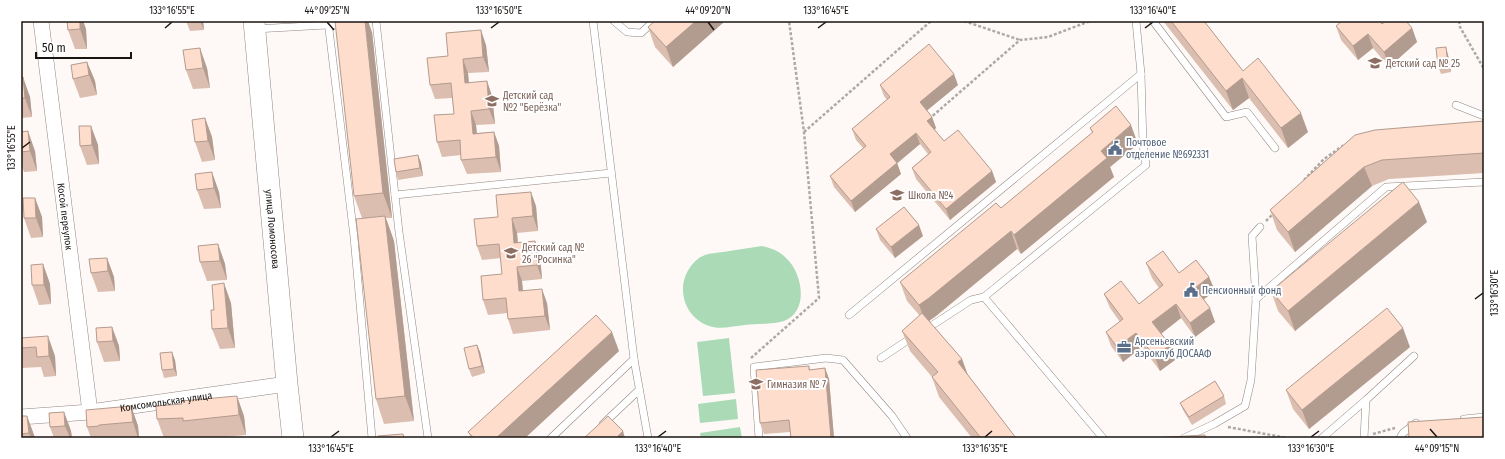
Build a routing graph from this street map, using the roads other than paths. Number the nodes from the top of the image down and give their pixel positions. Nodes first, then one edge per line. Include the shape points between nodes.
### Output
1 (41, 21) edge
2 (373, 21) edge
3 (593, 21) edge
4 (614, 21) edge
5 (654, 21) edge
6 (1136, 21) edge
7 (1153, 21) edge
8 (329, 23) edge
9 (352, 23) edge
10 (255, 25) edge
11 (1141, 74) junction
12 (1456, 105) dead end
13 (1484, 116) edge
14 (1275, 148) dead end
15 (612, 173) junction
16 (1484, 182) edge
17 (395, 195) junction
18 (1260, 227) road end
19 (984, 297) junction
20 (1256, 298) junction
21 (849, 315) dead end
22 (1414, 356) dead end
23 (881, 358) dead end
24 (634, 359) junction
25 (287, 384) junction
26 (639, 390) junction
27 (1366, 400) junction
28 (90, 412) junction
29 (21, 416) edge
30 (1484, 417) edge
31 (1454, 420) edge
32 (1419, 423) edge
33 (600, 427) edge
34 (293, 438) edge
35 (372, 438) edge
36 (428, 438) edge
37 (551, 438) edge
38 (648, 438) edge
39 (759, 438) edge
40 (907, 438) edge
41 (1103, 438) edge
42 (1184, 438) edge
43 (1322, 438) edge
44 (1364, 438) edge
45 (1400, 438) edge

1 - 28 street, Косой переулок
2 - 17 lane
3 - 15 lane
4 - 5 lane via 627,32 641,33
6 - 11 lane
7 - 14 lane via 1226,117 1247,112
8 - 9 lane
8 - 10 lane
8 - 35 lane via 357,237
10 - 25 main road, улица Ломоносова
11 - 19 lane via 1146,165
11 - 21 lane
12 - 13 lane
15 - 17 lane
15 - 24 lane
16 - 20 lane via 1386,187
17 - 36 lane via 396,232
18 - 20 lane via 1252,236
19 - 23 lane via 971,300
19 - 41 lane
20 - 42 lane via 1251,380 1245,406
22 - 27 lane
24 - 26 lane
24 - 37 lane
25 - 28 street, Комсомольская улица
25 - 34 main road, улица Ломоносова
26 - 33 lane
26 - 38 lane
27 - 43 lane
27 - 44 lane
28 - 29 street, Комсомольская улица
30 - 31 lane
32 - 45 lane via 1403,433
39 - 40 lane via 754,367 826,358 843,360 892,416

